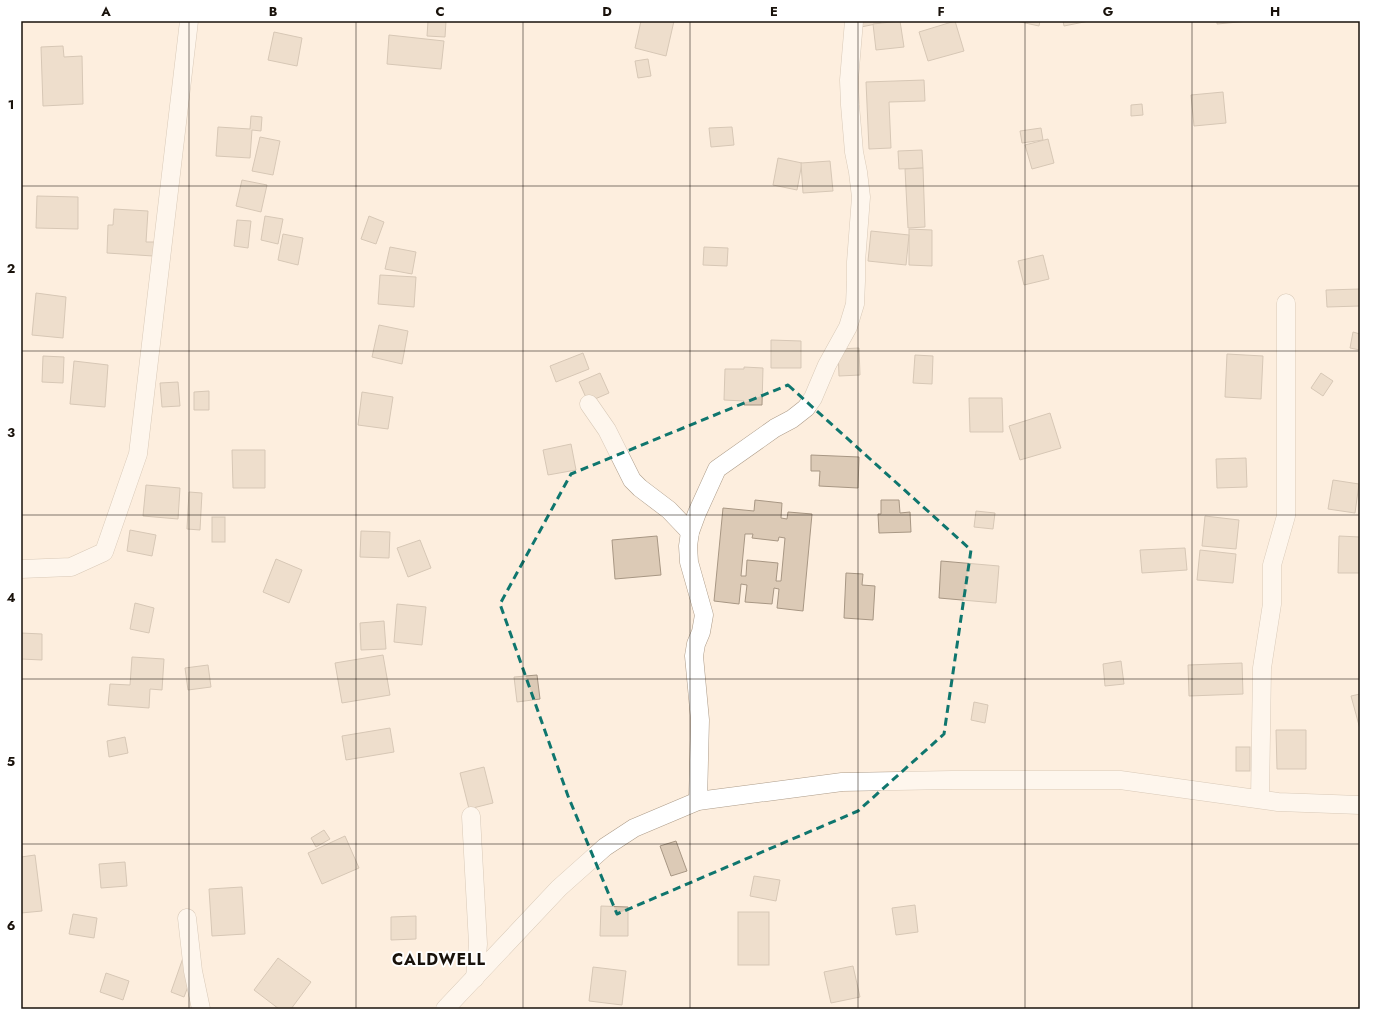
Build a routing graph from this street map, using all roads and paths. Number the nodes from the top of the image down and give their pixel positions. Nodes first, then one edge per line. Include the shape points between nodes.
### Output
1 (190, 21) edge
2 (854, 21) edge
3 (1286, 303) dead end
4 (589, 404) dead end
5 (690, 532) junction
6 (21, 569) edge
7 (1260, 799) junction
8 (698, 801) junction
9 (1360, 805) edge
10 (471, 816) dead end
11 (187, 918) dead end
12 (475, 978) junction
13 (202, 1009) edge
14 (445, 1009) edge

1 - 6 street via 138,454 104,552 71,567
2 - 5 street via 849,80 850,106 861,196 855,304 848,327 806,408 717,469
3 - 7 street via 1286,516 1272,564 1272,604 1262,668
4 - 5 street via 607,430 632,480 669,510
5 - 8 street via 689,562 704,615 694,656 700,720
7 - 8 street via 1120,780 952,780 842,782
7 - 9 street
8 - 12 street via 634,828 605,847 559,888
10 - 12 street via 478,944
11 - 13 street via 193,971
12 - 14 street

